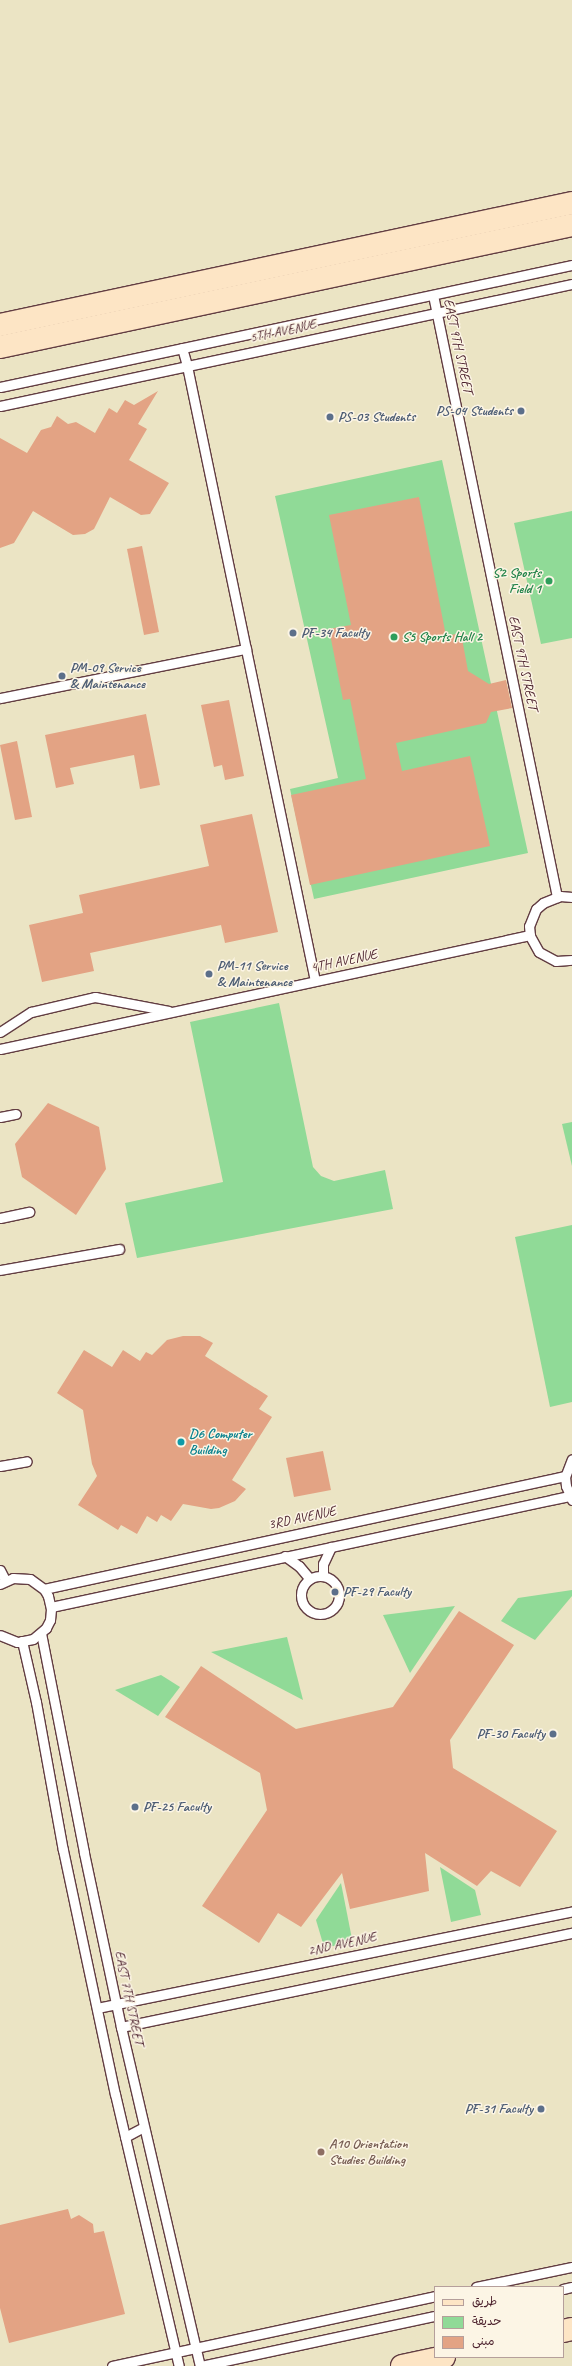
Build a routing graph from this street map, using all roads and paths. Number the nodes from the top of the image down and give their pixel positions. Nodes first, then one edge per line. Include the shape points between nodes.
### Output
1 (572, 203) edge
2 (572, 225) edge
3 (572, 265) edge
4 (572, 284) edge
5 (433, 295) junction
6 (437, 313) junction
7 (0, 325) edge
8 (0, 347) edge
9 (182, 348) junction
10 (187, 366) junction
11 (0, 387) edge
12 (0, 406) edge
13 (246, 649) junction
14 (0, 698) edge
15 (557, 896) junction
16 (572, 897) edge
17 (530, 935) junction
18 (572, 960) edge
19 (315, 981) junction
20 (174, 1012) junction
21 (0, 1032) edge
22 (0, 1049) edge
23 (16, 1114) dead end
24 (0, 1117) edge
25 (29, 1212) dead end
26 (0, 1218) edge
27 (119, 1249) dead end
28 (0, 1270) edge
29 (572, 1459) edge
30 (27, 1460) dead end
31 (0, 1466) edge
32 (565, 1476) junction
33 (570, 1498) edge
34 (331, 1546) junction
35 (285, 1556) junction
36 (0, 1570) edge
37 (323, 1576) junction
38 (310, 1578) junction
39 (3, 1582) edge
40 (44, 1589) junction
41 (51, 1607) junction
42 (41, 1633) junction
43 (0, 1635) edge
44 (22, 1641) junction
45 (572, 1911) edge
46 (572, 1933) edge
47 (117, 2005) junction
48 (97, 2008) junction
49 (122, 2027) junction
50 (144, 2127) junction
51 (125, 2137) junction
52 (572, 2266) edge
53 (481, 2286) edge
54 (434, 2296) edge
55 (434, 2316) edge
56 (196, 2348) junction
57 (176, 2352) junction
58 (439, 2358) edge
59 (112, 2366) edge
60 (179, 2366) edge
61 (201, 2366) edge
62 (402, 2366) edge

1 - 7 main road
2 - 8 main road
3 - 5 lane, 5TH AVENUE
4 - 6 lane, 5TH AVENUE
5 - 6 lane, EAST 9TH STREET
5 - 9 lane, 5TH AVENUE
6 - 10 lane, 5TH AVENUE
6 - 15 lane, EAST 9TH STREET
9 - 10 lane
9 - 11 lane, 5TH AVENUE
10 - 12 lane, 5TH AVENUE
10 - 13 lane
13 - 14 lane
13 - 19 lane
15 - 16 lane
15 - 17 lane via 542,902 536,909 530,926
17 - 18 lane via 534,945 547,958 556,961
17 - 19 lane, 4TH AVENUE
19 - 20 lane, 4TH AVENUE
20 - 21 lane via 95,997 31,1012
20 - 22 lane, 4TH AVENUE
23 - 24 lane
25 - 26 lane
27 - 28 lane
29 - 32 lane
30 - 31 lane
32 - 33 lane
32 - 40 lane, 3RD AVENUE
33 - 34 lane
34 - 35 lane
34 - 37 lane via 323,1564
35 - 38 lane
35 - 41 lane
36 - 39 lane
37 - 38 lane
37 - 38 lane via 334,1582 339,1595 335,1607 324,1614 310,1612 301,1602 301,1589
39 - 40 lane via 22,1577 30,1579
40 - 41 lane
41 - 42 lane via 50,1620
42 - 44 lane via 33,1639
42 - 47 lane, EAST 7TH STREET
43 - 44 lane via 9,1640
44 - 48 lane
45 - 47 lane, 2ND AVENUE
46 - 49 lane
47 - 48 lane, 2ND AVENUE
47 - 49 lane, EAST 7TH STREET
48 - 51 lane
49 - 50 lane, EAST 7TH STREET
50 - 51 lane
50 - 56 lane, EAST 7TH STREET
51 - 57 lane
52 - 53 lane
54 - 56 lane
55 - 61 lane
56 - 57 lane
56 - 61 lane, EAST 7TH STREET
57 - 59 lane
57 - 60 lane
58 - 62 main road

